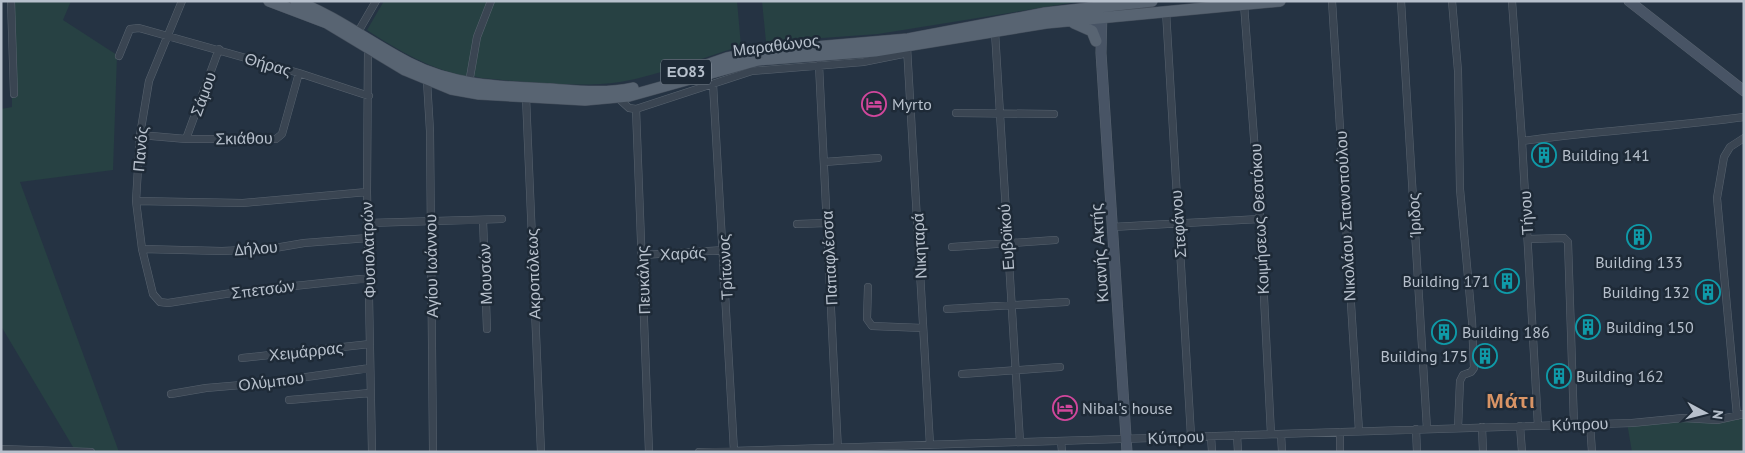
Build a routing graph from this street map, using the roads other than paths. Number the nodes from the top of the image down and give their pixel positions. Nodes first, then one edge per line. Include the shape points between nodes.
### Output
1 (11, 1) edge
2 (182, 1) edge
3 (269, 1) edge
4 (296, 1) edge
5 (376, 1) edge
6 (491, 1) edge
7 (1152, 1) edge
8 (1280, 1) edge
9 (1332, 1) edge
10 (1401, 1) edge
11 (1452, 1) edge
12 (1512, 1) edge
13 (1629, 1) edge
14 (1121, 3) edge
15 (1244, 4) junction
16 (1098, 10) edge
17 (1166, 11) junction
18 (1068, 21) junction
19 (358, 32) junction
20 (995, 32) junction
21 (166, 35) junction
22 (1096, 41) junction
23 (907, 46) junction
24 (368, 48) junction
25 (218, 49) junction
26 (1101, 53) junction
27 (120, 56) dead end
28 (819, 65) junction
29 (299, 73) junction
30 (427, 81) junction
31 (469, 83) junction
32 (713, 84) junction
33 (1744, 91) edge
34 (14, 94) dead end
35 (369, 96) junction
36 (526, 97) junction
37 (618, 98) junction
38 (636, 108) junction
39 (956, 114) dead end
40 (998, 114) junction
41 (1054, 114) dead end
42 (1744, 117) edge
43 (140, 135) junction
44 (1744, 138) edge
45 (186, 139) junction
46 (1522, 141) junction
47 (878, 158) dead end
48 (824, 162) junction
49 (367, 192) junction
50 (136, 201) junction
51 (502, 219) dead end
52 (1260, 219) junction
53 (483, 220) junction
54 (430, 221) junction
55 (1177, 222) junction
56 (368, 223) junction
57 (827, 223) junction
58 (797, 224) dead end
59 (1112, 227) junction
60 (368, 238) junction
61 (1528, 238) junction
62 (1055, 240) dead end
63 (1007, 243) junction
64 (952, 247) dead end
65 (142, 249) junction
66 (724, 250) junction
67 (642, 255) junction
68 (370, 278) junction
69 (868, 286) dead end
70 (158, 300) joint
71 (1066, 302) dead end
72 (1011, 306) junction
73 (947, 309) dead end
74 (923, 328) junction
75 (487, 329) dead end
76 (370, 344) junction
77 (242, 358) dead end
78 (1060, 367) dead end
79 (370, 368) junction
80 (1015, 371) junction
81 (962, 374) dead end
82 (370, 393) junction
83 (171, 394) dead end
84 (289, 400) dead end
85 (1740, 415) edge
86 (1590, 424) junction
87 (1574, 425) junction
88 (1520, 426) junction
89 (1538, 426) junction
90 (1482, 427) junction
91 (1458, 428) junction
92 (1428, 429) junction
93 (1416, 430) junction
94 (1359, 431) junction
95 (1340, 432) junction
96 (1271, 434) junction
97 (1281, 434) junction
98 (1238, 435) junction
99 (1190, 436) junction
100 (1211, 436) junction
101 (1126, 438) junction
102 (1061, 440) junction
103 (999, 442) junction
104 (1020, 442) junction
105 (930, 444) junction
106 (941, 448) edge
107 (1, 449) edge
108 (886, 449) edge
109 (838, 450) edge
110 (722, 451) edge
111 (734, 451) edge
112 (776, 451) edge
113 (91, 452) edge
114 (372, 452) edge
115 (433, 452) edge
116 (540, 452) edge
117 (649, 452) edge
118 (699, 452) edge
119 (1000, 452) edge
120 (1062, 452) edge
121 (1127, 452) edge
122 (1212, 452) edge
123 (1238, 452) edge
124 (1282, 452) edge
125 (1340, 452) edge
126 (1417, 452) edge
127 (1484, 452) edge
128 (1522, 452) edge
129 (1592, 452) edge

1 - 34 street
2 - 21 street, Πανός
3 - 24 main road, Μαραθώνος / ΕΟ83 via 327,23
4 - 19 main road, Μαραθώνος / ΕΟ83
5 - 19 street
6 - 31 street via 477,37
7 - 14 main road, Μαραθώνος / ΕΟ83
8 - 15 main road, Μαραθώνος / ΕΟ83
9 - 94 street, Νικολάου Σπανοπούλου
10 - 92 street, Ίριδος
11 - 91 street via 1458,71 1460,188 1474,368 1460,381
12 - 46 street, Τήνου
13 - 33 street
14 - 16 main road, Μαραθώνος / ΕΟ83
15 - 17 main road, Μαραθώνος / ΕΟ83
15 - 52 street, Κοιμήσεως Θεοτόκου
16 - 17 main road, Μαραθώνος / ΕΟ83
16 - 18 main road, Μαραθώνος / ΕΟ83
16 - 22 street, Κυανής Ακτής
16 - 26 street, Κυανής Ακτής
16 - 31 main road, Μαραθώνος / ΕΟ83 via 1037,14 908,38 757,52 620,90 584,91
17 - 55 street, Στεφάνου
18 - 20 main road, Μαραθώνος / ΕΟ83
18 - 22 main road via 1089,28
19 - 31 main road, Μαραθώνος / ΕΟ83 via 422,70
20 - 23 main road, Μαραθώνος / ΕΟ83
20 - 40 street, Ευβοϊκού
21 - 25 street, Θήρας
21 - 27 street, Θήρας via 130,29
21 - 43 street, Πανός via 149,80
22 - 26 street, Κυανής Ακτής
23 - 28 street via 903,54 889,58
23 - 37 main road, Μαραθώνος / ΕΟ83 via 758,60
23 - 74 street, Νικηταρά
24 - 30 main road, Μαραθώνος / ΕΟ83
24 - 35 street, Φυσιολατρών
25 - 29 street, Θήρας
25 - 45 street, Σάμου
26 - 59 street, Κυανής Ακτής
28 - 32 street via 752,71
28 - 48 street, Παπαφλέσσα
29 - 35 street, Θήρας
29 - 45 street, Σκιάθου via 280,137
30 - 36 main road, Μαραθώνος / ΕΟ83 via 466,92
30 - 54 street, Αγίου Ιωάννου
32 - 38 street
32 - 66 street, Τρίτωνος
35 - 49 street, Φυσιολατρών
36 - 37 main road, Μαραθώνος / ΕΟ83
36 - 116 street, Ακροπόλεως
37 - 38 street via 629,108
38 - 67 street, Πευκάλης
39 - 40 street
40 - 41 street
40 - 63 street, Ευβοϊκού
42 - 46 street
43 - 45 street, Σκιάθου
43 - 50 street, Πανός
44 - 85 street via 1730,147 1724,157 1717,190
46 - 61 street, Τήνου
47 - 48 street
48 - 57 street, Παπαφλέσσα
49 - 50 street via 243,204
49 - 56 street, Φυσιολατρών
50 - 65 street, Πανός
51 - 53 street, Μουσών
52 - 55 street
52 - 96 street, Κοιμήσεως Θεοτόκου
53 - 54 street, Μουσών
53 - 75 street, Μουσών
54 - 56 street, Μουσών
54 - 115 street, Αγίου Ιωάννου
55 - 59 street
55 - 99 street, Στεφάνου
56 - 60 street, Φυσιολατρών
57 - 58 street
57 - 109 street, Παπαφλέσσα
59 - 101 street, Κυανής Ακτής
60 - 65 street, Δήλου via 269,249
60 - 68 street, Φυσιολατρών
61 - 87 street via 1564,238 1568,242
61 - 89 street, Τήνου
62 - 63 street
63 - 64 street
63 - 72 street, Ευβοϊκού
65 - 70 street, Πανός via 153,294
66 - 67 street, Χαράς
66 - 111 street, Τρίτωνος
67 - 117 street, Πευκάλης
68 - 70 street, Σπετσών via 168,303
68 - 76 street, Φυσιολατρών
69 - 74 street via 867,319 872,326
71 - 72 street
72 - 73 street
72 - 80 street, Ευβοϊκού
74 - 105 street, Νικηταρά
76 - 77 street, Χειμάρρας
76 - 79 street, Φυσιολατρών
78 - 80 street
79 - 82 street, Φυσιολατρών
79 - 83 street, Ολύμπου
80 - 81 street
80 - 104 street, Ευβοϊκού
82 - 84 street
82 - 114 street, Φυσιολατρών
85 - 86 street, Κύπρου via 1717,420 1683,418
86 - 87 street, Κύπρου
86 - 129 street
87 - 89 street, Κύπρου
88 - 89 street, Κύπρου
88 - 90 street, Κύπρου
88 - 128 street
90 - 91 street, Κύπρου
90 - 127 street
91 - 92 street, Κύπρου
92 - 93 street, Κύπρου
93 - 94 street, Κύπρου
93 - 126 street
94 - 95 street, Κύπρου
95 - 97 street, Κύπρου
95 - 125 street
96 - 97 street, Κύπρου
96 - 98 street, Κύπρου
97 - 124 street
98 - 100 street, Κύπρου
98 - 123 street
99 - 100 street, Κύπρου
99 - 101 street, Κύπρου
100 - 122 street
101 - 102 street, Κύπρου
101 - 121 street, Κυανής Ακτής
102 - 104 street, Κύπρου
102 - 120 street
103 - 104 street, Κύπρου
103 - 106 street, Κύπρου
103 - 119 street
105 - 106 street, Κύπρου
105 - 108 street, Κύπρου
107 - 113 street
108 - 109 street, Κύπρου
109 - 112 street, Κύπρου
110 - 111 street, Κύπρου
110 - 118 street, Κύπρου
111 - 112 street, Κύπρου

